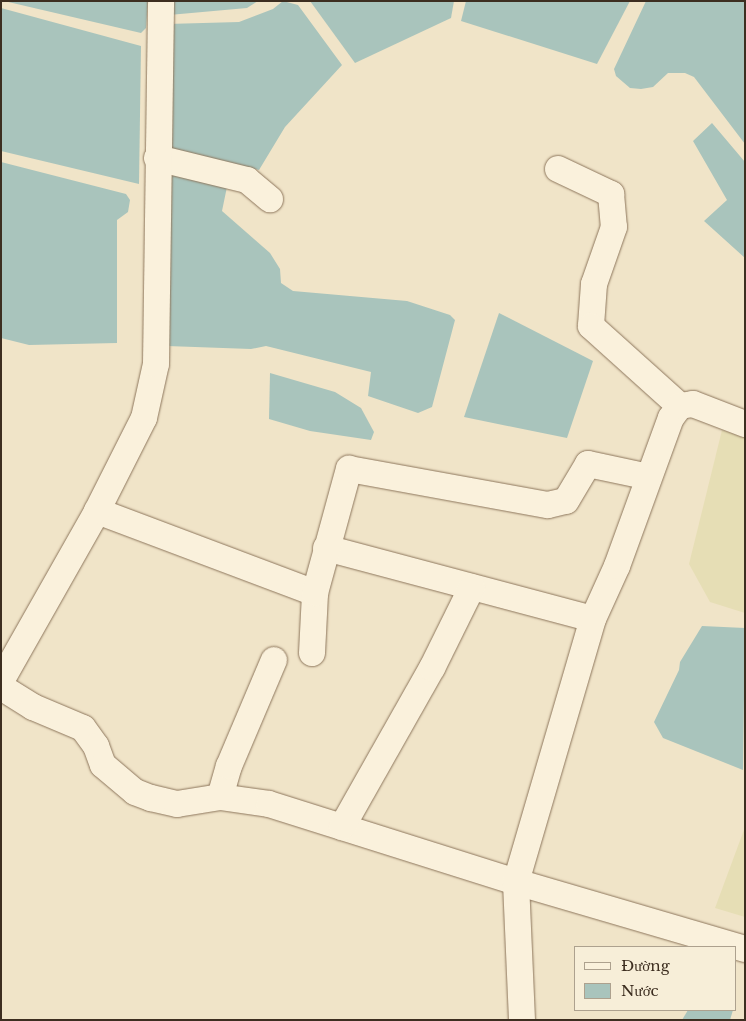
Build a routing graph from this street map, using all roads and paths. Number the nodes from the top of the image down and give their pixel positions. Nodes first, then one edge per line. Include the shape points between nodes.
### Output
1 (161, 1) edge
2 (157, 158) junction
3 (558, 169) dead end
4 (270, 199) dead end
5 (680, 406) junction
6 (745, 424) edge
7 (649, 478) junction
8 (97, 511) junction
9 (326, 548) junction
10 (472, 587) junction
11 (315, 593) junction
12 (593, 619) junction
13 (312, 653) dead end
14 (274, 660) dead end
15 (1, 681) edge
16 (1, 687) edge
17 (220, 797) junction
18 (342, 827) junction
19 (516, 882) junction
20 (735, 946) edge
21 (522, 1020) edge

1 - 2 street
2 - 4 street via 247,180
2 - 8 street via 156,364 144,418
3 - 5 street via 611,194 614,227 594,284 592,326
5 - 6 street via 693,404
5 - 7 street via 671,418
7 - 9 street via 588,464 566,500 548,505 349,469
7 - 12 street via 617,566
8 - 11 street
8 - 15 street
9 - 10 street
9 - 11 street
10 - 12 street
10 - 18 street via 432,668
11 - 13 street
12 - 19 street
14 - 17 street via 229,766
16 - 17 street via 33,708 83,728 96,746 103,764 134,792 178,804
17 - 18 street via 269,804
18 - 19 street
19 - 20 street
19 - 21 street

